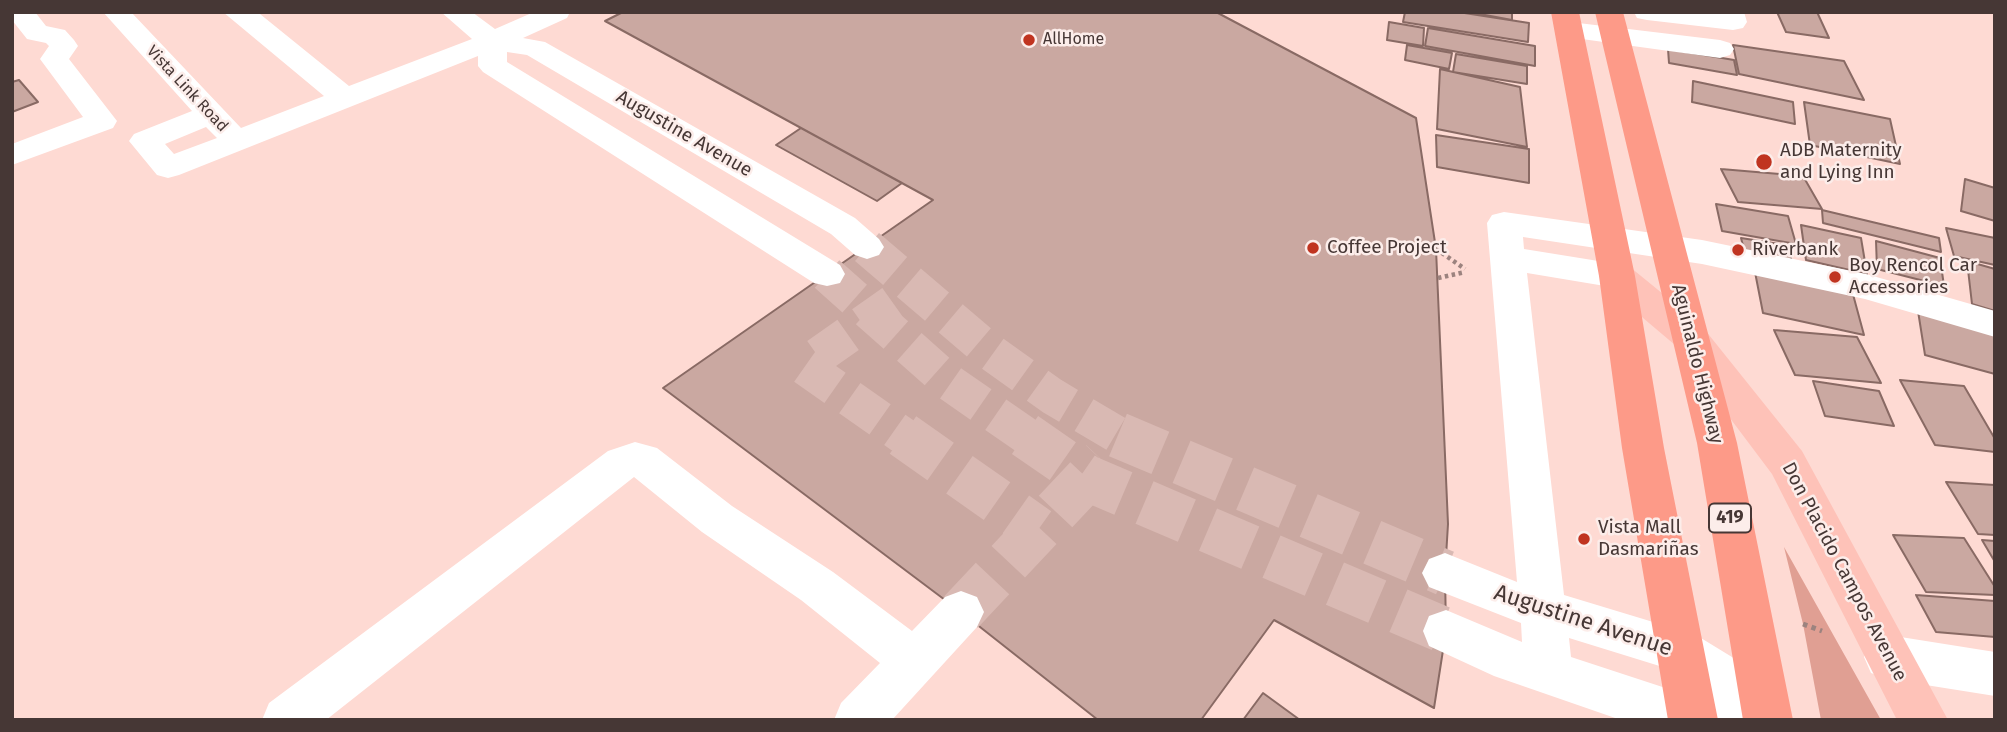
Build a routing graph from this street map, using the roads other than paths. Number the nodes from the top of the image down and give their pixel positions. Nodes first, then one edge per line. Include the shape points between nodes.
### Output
1 (116, 12) edge
2 (236, 12) edge
3 (454, 12) edge
4 (557, 12) edge
5 (1645, 12) edge
6 (1730, 12) edge
7 (1567, 21) edge
8 (28, 23) edge
9 (1612, 23) edge
10 (492, 41) junction
11 (1720, 48) dead end
12 (345, 99) junction
13 (95, 112) junction
14 (211, 114) junction
15 (12, 135) edge
16 (236, 141) junction
17 (12, 155) edge
18 (1610, 238) junction
19 (867, 247) tunnel mouth
20 (1670, 247) junction
21 (1507, 258) junction
22 (827, 274) tunnel mouth
23 (1617, 276) junction
24 (1995, 324) edge
25 (1688, 335) junction
26 (1445, 573) tunnel mouth
27 (1543, 609) junction
28 (961, 612) tunnel mouth
29 (1446, 631) tunnel mouth
30 (1679, 650) junction
31 (1888, 657) junction
32 (914, 661) junction
33 (1549, 673) junction
34 (1995, 674) edge
35 (1766, 712) edge
36 (287, 720) edge
37 (859, 720) edge
38 (1693, 720) edge
39 (1923, 720) edge

1 - 14 street, Vista Link Road
2 - 12 street
3 - 10 street, Augustine Avenue
4 - 10 street, Vista Link Road
5 - 6 street via 1733,23
7 - 9 street
7 - 18 highway
8 - 13 street via 22,48 30,59 54,59
9 - 11 street
9 - 20 highway, Aguinaldo Highway / 419
10 - 12 street, Vista Link Road
10 - 19 street, Augustine Avenue via 535,48 843,226
10 - 22 street via 493,66
12 - 16 street, Vista Link Road
13 - 15 street
13 - 17 street
14 - 16 street, Vista Link Road
14 - 16 street via 145,141 168,168
18 - 20 street
18 - 21 street via 1504,223
18 - 23 highway
20 - 24 street via 1866,287
20 - 25 highway, Aguinaldo Highway / 419
21 - 23 street
21 - 27 street
23 - 25 main road, Don Placido Campos Avenue
23 - 30 highway
25 - 31 main road, Don Placido Campos Avenue via 1787,463
25 - 35 highway, Aguinaldo Highway / 419 via 1717,443
26 - 27 street, Augustine Avenue
27 - 30 street, Augustine Avenue
27 - 33 street
28 - 32 street
29 - 33 street
30 - 35 street, Augustine Avenue
30 - 38 highway
31 - 34 street
31 - 39 main road, Don Placido Campos Avenue
32 - 36 street via 817,586 635,459 623,463
32 - 37 street
33 - 38 street
35 - 38 street

